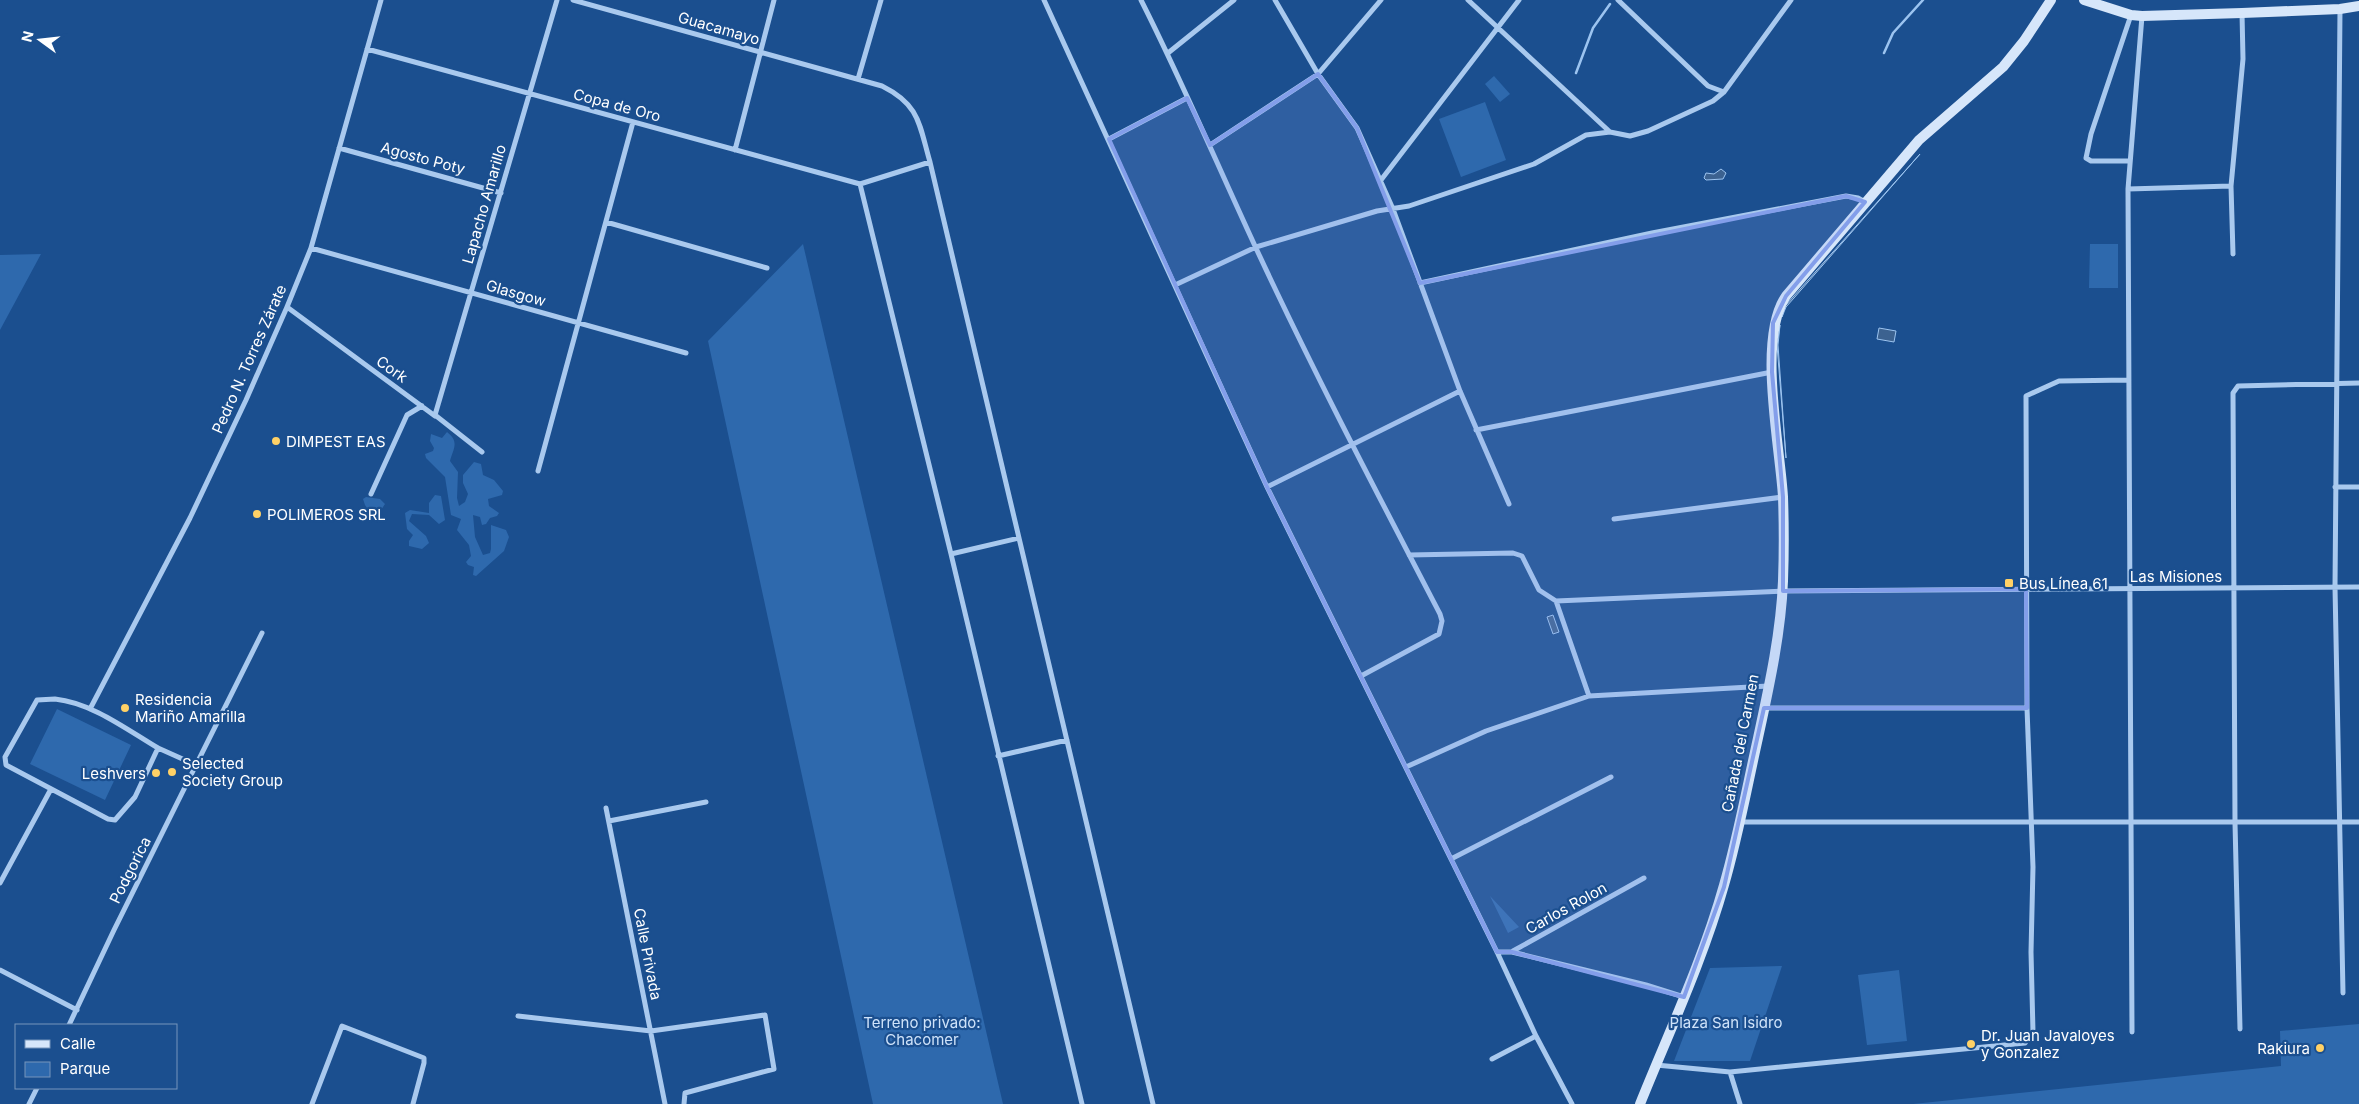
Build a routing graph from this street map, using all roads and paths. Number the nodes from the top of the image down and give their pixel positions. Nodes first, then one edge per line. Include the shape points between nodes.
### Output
1 (381, 0) edge
2 (557, 0) edge
3 (573, 0) edge
4 (774, 0) edge
5 (881, 0) edge
6 (1044, 0) edge
7 (1141, 0) edge
8 (1234, 0) edge
9 (1275, 0) edge
10 (1381, 0) edge
11 (1468, 0) edge
12 (1519, 0) edge
13 (1618, 0) edge
14 (1791, 0) edge
15 (2051, 0) edge
16 (2084, 0) edge
17 (2359, 6) edge
18 (2340, 9) junction
19 (2242, 13) junction
20 (2136, 15) junction
21 (1498, 28) junction
22 (368, 49) junction
23 (760, 52) junction
24 (1168, 54) junction
25 (1318, 74) junction
26 (858, 79) junction
27 (1724, 92) junction
28 (530, 94) junction
29 (1187, 98) junction
30 (633, 122) junction
31 (1610, 132) junction
32 (1109, 139) junction
33 (1210, 145) junction
34 (339, 148) junction
35 (735, 150) junction
36 (2129, 161) junction
37 (930, 162) junction
38 (1380, 180) junction
39 (860, 184) junction
40 (2231, 186) junction
41 (2128, 189) junction
42 (501, 193) junction
43 (1865, 202) junction
44 (1392, 209) junction
45 (606, 222) junction
46 (1256, 247) junction
47 (311, 248) junction
48 (2233, 254) dead end
49 (767, 268) dead end
50 (1420, 283) junction
51 (1176, 285) junction
52 (471, 293) junction
53 (287, 307) junction
54 (579, 323) junction
55 (686, 353) dead end
56 (1772, 372) junction
57 (2129, 380) junction
58 (2359, 383) edge
59 (2336, 384) junction
60 (1460, 391) junction
61 (422, 406) junction
62 (1476, 430) junction
63 (1353, 443) junction
64 (482, 452) joint
65 (538, 471) dead end
66 (2359, 486) edge
67 (1267, 487) junction
68 (2335, 487) junction
69 (371, 494) dead end
70 (1783, 497) junction
71 (1509, 504) dead end
72 (1614, 519) dead end
73 (1019, 538) junction
74 (951, 554) junction
75 (1410, 555) junction
76 (2335, 587) junction
77 (2359, 587) edge
78 (2233, 588) junction
79 (2026, 589) junction
80 (2129, 589) junction
81 (1783, 591) junction
82 (1556, 601) junction
83 (262, 633) dead end
84 (1361, 676) junction
85 (1768, 686) junction
86 (1590, 696) junction
87 (1764, 708) junction
88 (2027, 708) junction
89 (90, 709) junction
90 (1067, 740) junction
91 (158, 748) junction
92 (998, 756) junction
93 (196, 765) junction
94 (1406, 767) junction
95 (1611, 778) dead end
96 (51, 788) junction
97 (706, 802) dead end
98 (606, 808) dead end
99 (609, 821) junction
100 (1740, 822) junction
101 (2132, 822) junction
102 (2235, 822) junction
103 (2338, 822) junction
104 (2359, 822) edge
105 (2032, 823) junction
106 (1451, 859) junction
107 (1644, 878) dead end
108 (0, 883) edge
109 (1497, 952) junction
110 (1512, 952) junction
111 (0, 970) edge
112 (2343, 993) dead end
113 (1684, 997) junction
114 (77, 1010) junction
115 (518, 1016) dead end
116 (70, 1024) edge
117 (2240, 1029) dead end
118 (650, 1031) junction
119 (2132, 1032) dead end
120 (1536, 1036) junction
121 (1492, 1058) dead end
122 (1656, 1065) junction
123 (1730, 1072) junction
124 (37, 1089) edge
125 (29, 1104) edge
126 (312, 1104) edge
127 (413, 1104) edge
128 (665, 1104) edge
129 (684, 1104) edge
130 (1082, 1104) edge
131 (1154, 1104) edge
132 (1572, 1104) edge
133 (1640, 1104) edge
134 (1740, 1104) edge

1 - 22 street, Pedro N. Torres Zárate
2 - 28 street, Lapacho Amarillo
3 - 23 street, Guacamayo
4 - 23 street
5 - 26 street
6 - 32 street
7 - 24 street
8 - 24 street
9 - 25 street
10 - 25 street
11 - 21 street
12 - 21 street
13 - 27 street via 1708,86
14 - 27 street
15 - 43 street, Cañada del Carmen via 2003,67 1919,140
16 - 20 street
17 - 18 street
18 - 19 street
18 - 59 street
19 - 20 street
19 - 40 street via 2243,59
20 - 36 street
20 - 36 street via 2091,134 2086,158 2091,161
21 - 31 street
21 - 38 street
22 - 28 street, Copa de Oro
22 - 34 street, Pedro N. Torres Zárate
23 - 26 street, Guacamayo
23 - 35 street
24 - 29 street
25 - 33 street
25 - 38 street via 1357,128
26 - 37 street, Guacamayo via 890,90 908,103 916,113
27 - 31 street via 1713,101 1648,131 1630,136
28 - 30 street, Copa de Oro
28 - 42 street, Lapacho Amarillo
29 - 32 street
29 - 33 street
30 - 35 street, Copa de Oro
30 - 45 street
31 - 44 street via 1586,135 1534,164
32 - 51 street
33 - 46 street
34 - 42 street, Agosto Poty
34 - 47 street, Pedro N. Torres Zárate
35 - 39 street, Copa de Oro
36 - 41 street
37 - 39 street
37 - 73 street, Guacamayo
38 - 44 street
39 - 74 street
40 - 41 street
40 - 48 street
41 - 57 street
42 - 52 street, Lapacho Amarillo
43 - 50 street via 1846,196 1652,233
43 - 56 street, Cañada del Carmen via 1781,302 1773,324
44 - 46 street
44 - 50 street
45 - 49 street
45 - 54 street
46 - 51 street
46 - 63 street
47 - 52 street, Glasgow
47 - 53 street, Pedro N. Torres Zárate
50 - 60 street
51 - 67 street
52 - 54 street, Glasgow
52 - 64 street, Lapacho Amarillo via 435,415
53 - 61 street, Cork
53 - 89 street, Pedro N. Torres Zárate via 190,518
54 - 55 street, Glasgow
54 - 65 street
56 - 62 street
56 - 70 street, Cañada del Carmen
57 - 79 street via 2059,381 2026,396
57 - 80 street
58 - 59 street
59 - 68 street
59 - 78 street via 2238,386 2234,390
60 - 62 street
60 - 63 street
61 - 64 street, Cork
61 - 69 street via 407,415
62 - 71 street
63 - 67 street
63 - 75 street
66 - 68 street
67 - 84 street
68 - 76 street
70 - 72 street
70 - 81 street, Cañada del Carmen
73 - 74 street
73 - 90 street, Guacamayo
74 - 92 street
75 - 82 street via 1513,552 1522,556 1539,590
75 - 84 street via 1440,614 1439,634
76 - 77 street, Las Misiones
76 - 78 street, Las Misiones
76 - 103 street
78 - 80 street, Las Misiones
78 - 102 street
79 - 80 street, Las Misiones
79 - 81 street, Las Misiones
79 - 88 street
80 - 101 street
81 - 82 street, Las Misiones
81 - 85 street, Cañada del Carmen
82 - 86 street
83 - 93 street, Podgorica
84 - 94 street
85 - 86 street
85 - 87 street, Cañada del Carmen
86 - 94 street via 1486,731
87 - 88 street
87 - 100 street, Cañada del Carmen
88 - 105 street
89 - 91 street
89 - 96 street via 68,700 37,700 4,757 6,764
90 - 92 street
90 - 131 street, Guacamayo
91 - 93 street
91 - 96 street via 135,797 115,820
92 - 130 street
93 - 114 street, Podgorica
94 - 106 street
95 - 106 street
96 - 108 street
97 - 99 street
98 - 99 street, Calle Privada
99 - 118 street, Calle Privada
100 - 105 street
100 - 113 street, Cañada del Carmen via 1724,887
101 - 102 street
101 - 105 street
101 - 119 street
102 - 103 street
102 - 117 street
103 - 104 street
103 - 112 street
105 - 123 street via 2033,1032 2026,1043
106 - 109 street
107 - 110 street, Carlos Rolon
109 - 110 street, Carlos Rolon
109 - 120 street
110 - 113 street
111 - 114 street
113 - 122 street, Cañada del Carmen
114 - 116 street, Podgorica
115 - 118 street
118 - 128 street, Calle Privada
118 - 129 street via 766,1015 774,1070 685,1093
120 - 121 street
120 - 132 street
122 - 123 street
122 - 133 street, Cañada del Carmen
123 - 134 street
124 - 125 street
126 - 127 street via 342,1026 424,1058

